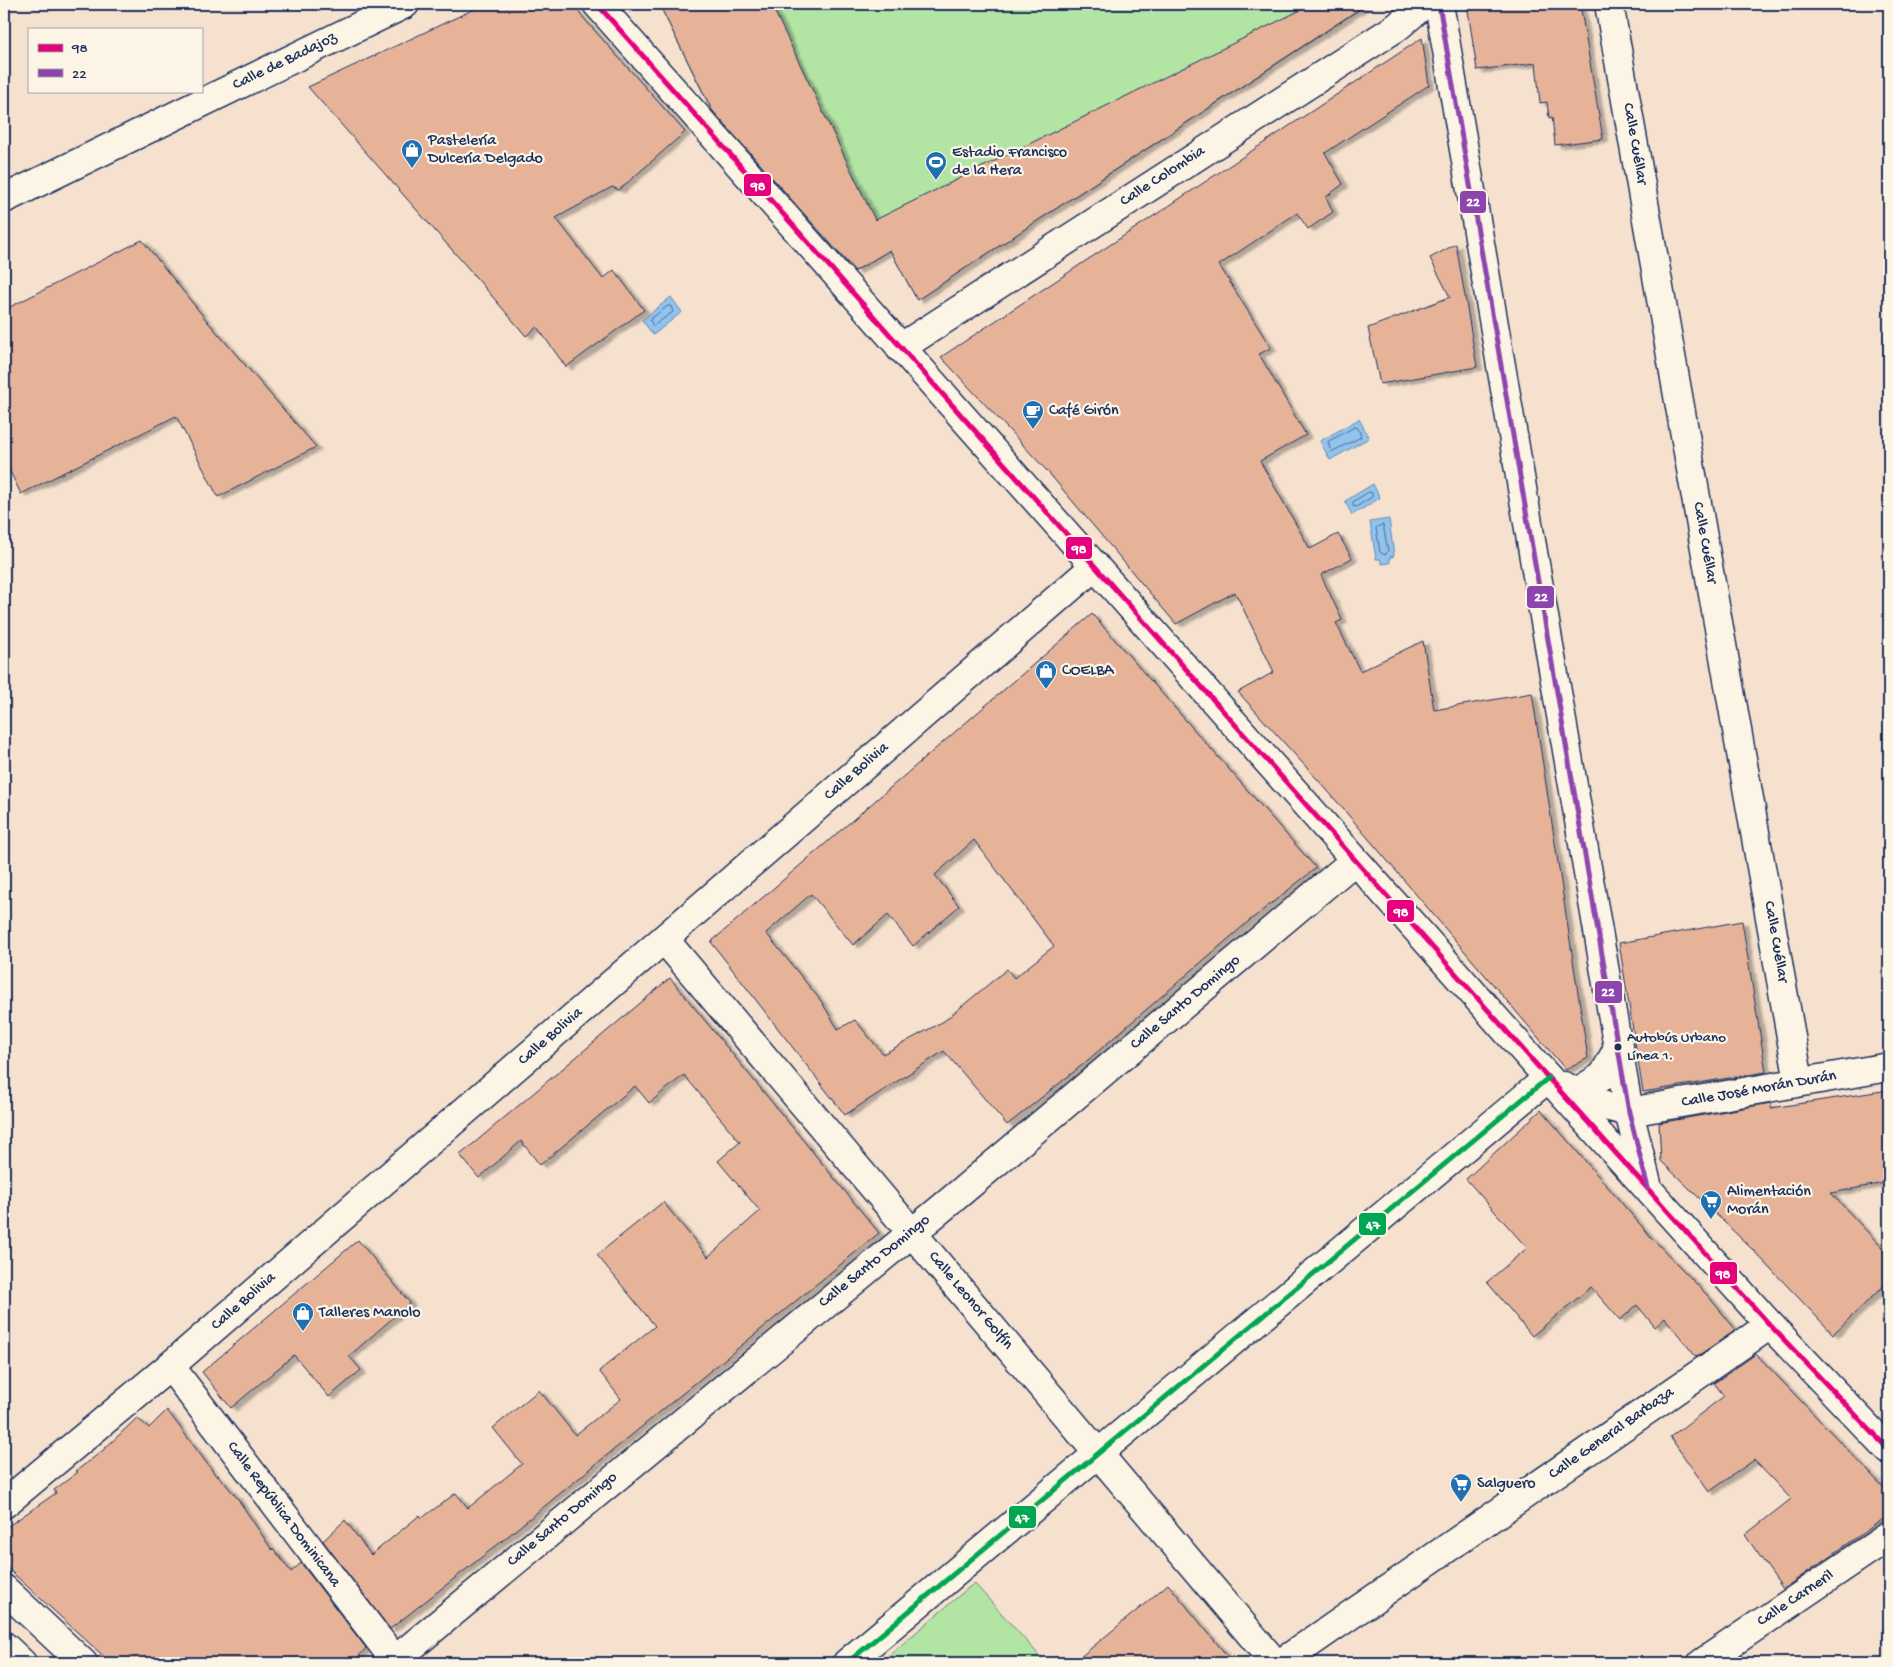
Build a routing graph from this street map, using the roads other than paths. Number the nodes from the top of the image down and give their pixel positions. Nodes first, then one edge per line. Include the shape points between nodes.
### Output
1 (405, 4) edge
2 (597, 4) edge
3 (1424, 4) edge
4 (1439, 4) edge
5 (1609, 4) edge
6 (4, 199) edge
7 (900, 348) junction
8 (1095, 566) junction
9 (1354, 861) junction
10 (664, 939) junction
11 (1619, 1046) junction
12 (1889, 1067) edge
13 (1548, 1078) junction
14 (1799, 1082) junction
15 (1577, 1092) junction
16 (1629, 1112) junction
17 (1648, 1188) junction
18 (911, 1232) junction
19 (1770, 1325) junction
20 (170, 1366) junction
21 (1889, 1450) edge
22 (1098, 1454) junction
23 (4, 1504) edge
24 (1889, 1536) edge
25 (4, 1589) edge
26 (4, 1646) edge
27 (395, 1662) edge
28 (22, 1663) edge
29 (83, 1663) edge
30 (846, 1663) edge
31 (1275, 1663) edge
32 (1281, 1663) edge
33 (1702, 1663) edge

1 - 6 street, Calle de Badajoz
2 - 7 street
3 - 7 street, Calle Colombia via 1397,26
4 - 11 street
5 - 14 street, Calle Cuéllar
7 - 8 street
8 - 9 street
8 - 10 street, Calle Bolivia
9 - 13 street
9 - 18 street, Calle Santo Domingo
10 - 18 street, Calle Leonor Golfín
10 - 20 street, Calle Bolivia
11 - 15 street via 1602,1076
11 - 16 street
12 - 14 street, Calle José Morán Durán
13 - 15 street
13 - 17 street
13 - 22 street
14 - 16 street, Calle José Morán Durán
15 - 16 street via 1609,1107
16 - 17 street
17 - 19 street
18 - 22 street, Calle Leonor Golfín
18 - 27 street, Calle Santo Domingo
19 - 21 street
19 - 32 street, Calle General Barbaza
20 - 23 street, Calle Bolivia
20 - 27 street, Calle República Dominicana
22 - 30 street
22 - 31 street, Calle Leonor Golfín
24 - 33 street, Calle Carneril
25 - 29 street
26 - 28 street

